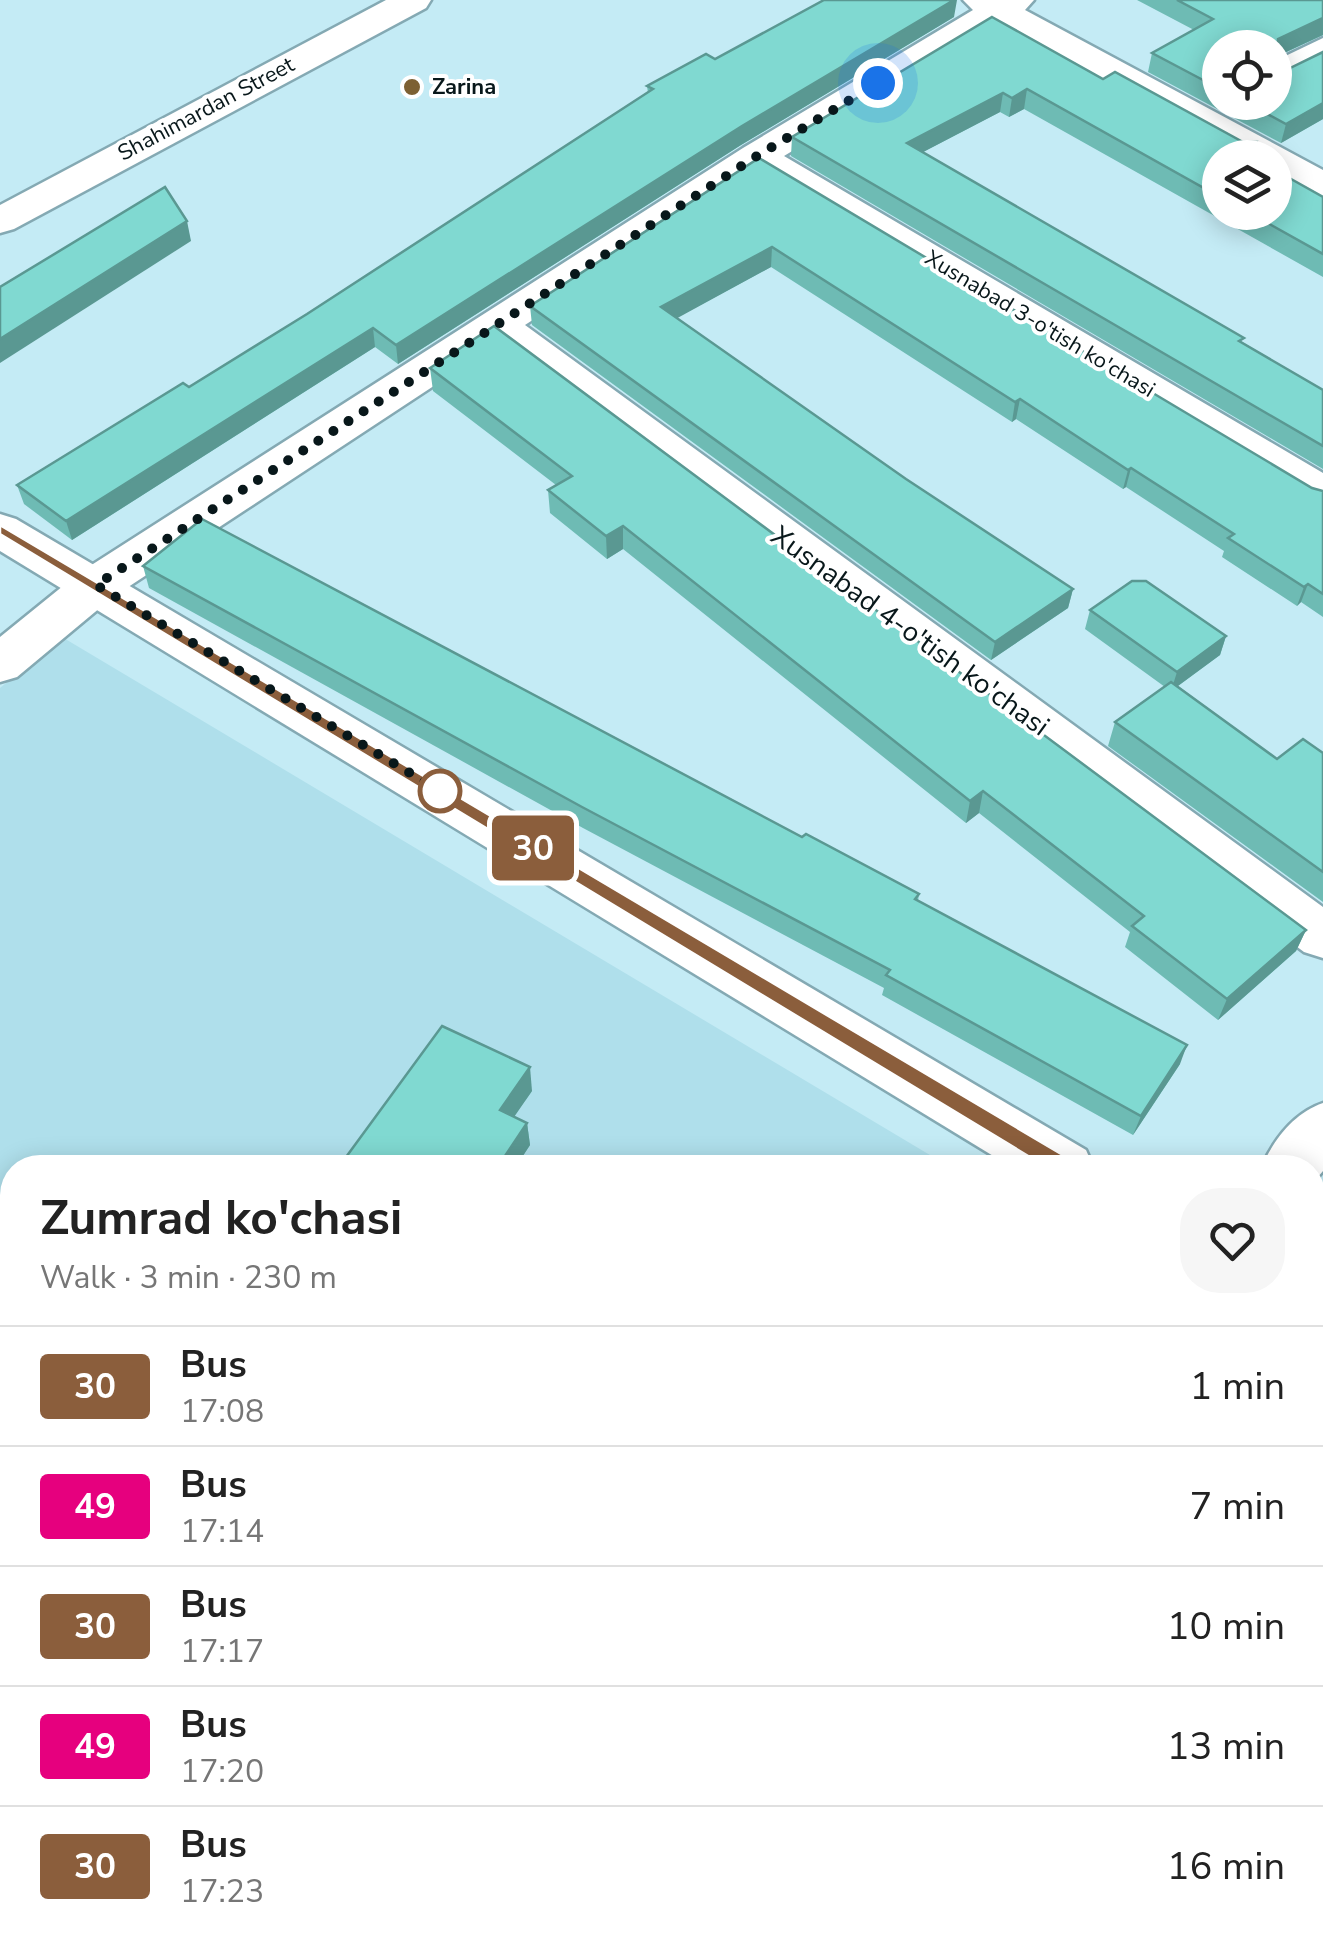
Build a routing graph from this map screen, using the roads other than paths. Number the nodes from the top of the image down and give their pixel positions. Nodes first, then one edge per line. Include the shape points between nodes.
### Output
1 (413, 0) edge
2 (998, 3) edge
3 (1323, 49) edge
4 (1292, 66) edge
5 (1202, 105) edge
6 (1224, 120) edge
7 (1249, 140) edge
8 (757, 156) junction
9 (1292, 170) edge
10 (1323, 186) edge
11 (0, 221) edge
12 (497, 326) junction
13 (1323, 492) edge
14 (0, 530) edge
15 (96, 585) junction
16 (0, 664) edge
17 (1323, 936) edge
18 (1323, 1128) edge
19 (1043, 1155) edge
20 (1301, 1155) edge

1 - 11 street, Shahimardan Street
2 - 5 street
2 - 8 street
3 - 4 street
6 - 7 street
8 - 12 street
8 - 13 street, Xusnabad 3-o'tish ko'chasi
9 - 10 street
12 - 15 street
12 - 17 street, Xusnabad 4-o'tish ko'chasi
14 - 15 street
15 - 16 street
15 - 19 street
18 - 20 street

